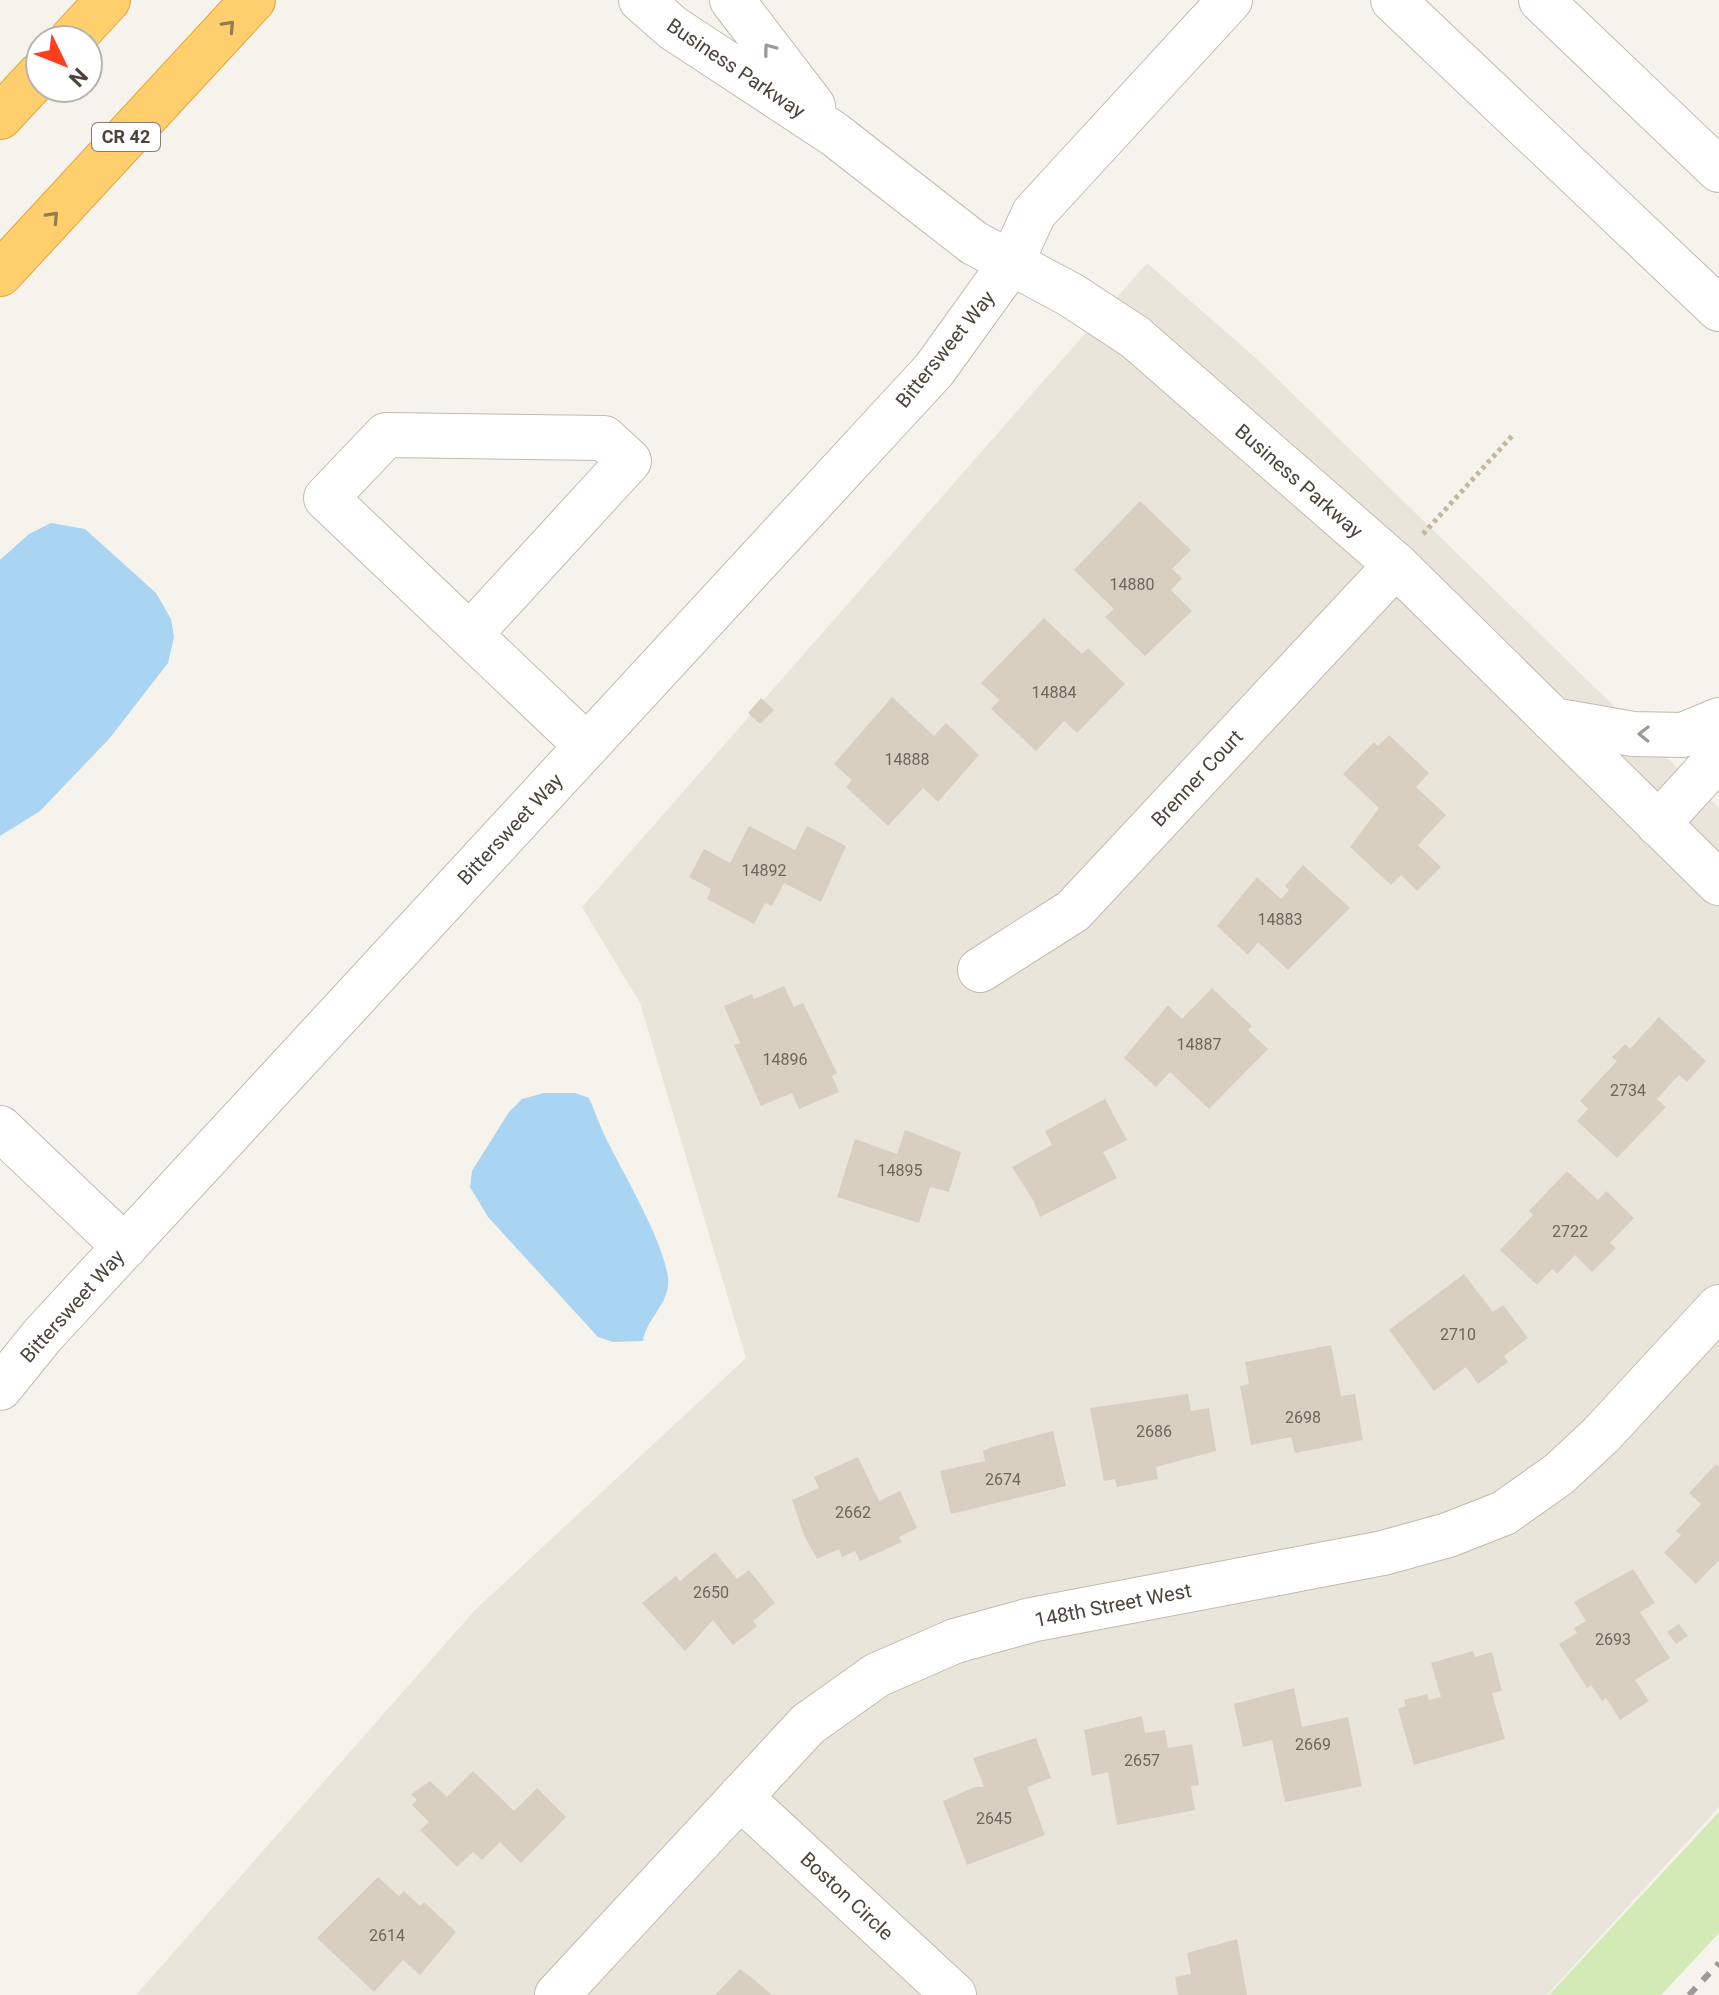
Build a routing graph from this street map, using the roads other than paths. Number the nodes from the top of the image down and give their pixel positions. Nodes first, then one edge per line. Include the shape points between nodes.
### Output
1 (108, 0) edge
2 (253, 0) edge
3 (641, 0) edge
4 (732, 0) edge
5 (1230, 0) edge
6 (1541, 0) edge
7 (1400, 2) edge
8 (86, 24) edge
9 (24, 91) edge
10 (0, 117) edge
11 (834, 134) junction
12 (1719, 170) edge
13 (1011, 263) junction
14 (0, 274) edge
15 (1719, 309) edge
16 (1396, 565) junction
17 (470, 634) junction
18 (1553, 720) junction
19 (1719, 720) edge
20 (587, 746) junction
21 (1719, 757) edge
22 (1658, 824) junction
23 (1719, 883) edge
24 (980, 970) dead end
25 (0, 1128) edge
26 (125, 1247) junction
27 (1719, 1307) edge
28 (0, 1388) edge
29 (740, 1797) junction
30 (557, 1995) edge
31 (954, 1995) edge

1 - 8 highway
14 -> 2 highway, CR 42
3 - 11 street, Business Parkway via 673,28
11 -> 4 street, Business Parkway
5 - 13 street, Bittersweet Way via 1034,213
6 - 12 street
7 - 15 street
9 - 10 highway
11 - 13 street, Business Parkway via 974,243
13 - 16 street, Business Parkway via 1135,337
13 - 20 street, Bittersweet Way via 934,370
16 - 18 street, Business Parkway
16 - 24 street, Brenner Court via 1073,911
17 - 17 street via 326,498 386,435 604,438 629,461
17 - 20 street
19 -> 18 street via 1683,735 1633,734
18 - 22 street, Business Parkway
20 - 26 street, Bittersweet Way
21 - 22 street
22 - 23 street, Business Parkway
25 - 26 street
26 - 28 street, Bittersweet Way
27 - 29 street, 148th Street West via 1601,1435 1559,1474 1504,1513 1383,1553 1031,1620 955,1641 877,1675 808,1724
29 - 30 street, 148th Street West
29 - 31 street, Boston Circle

